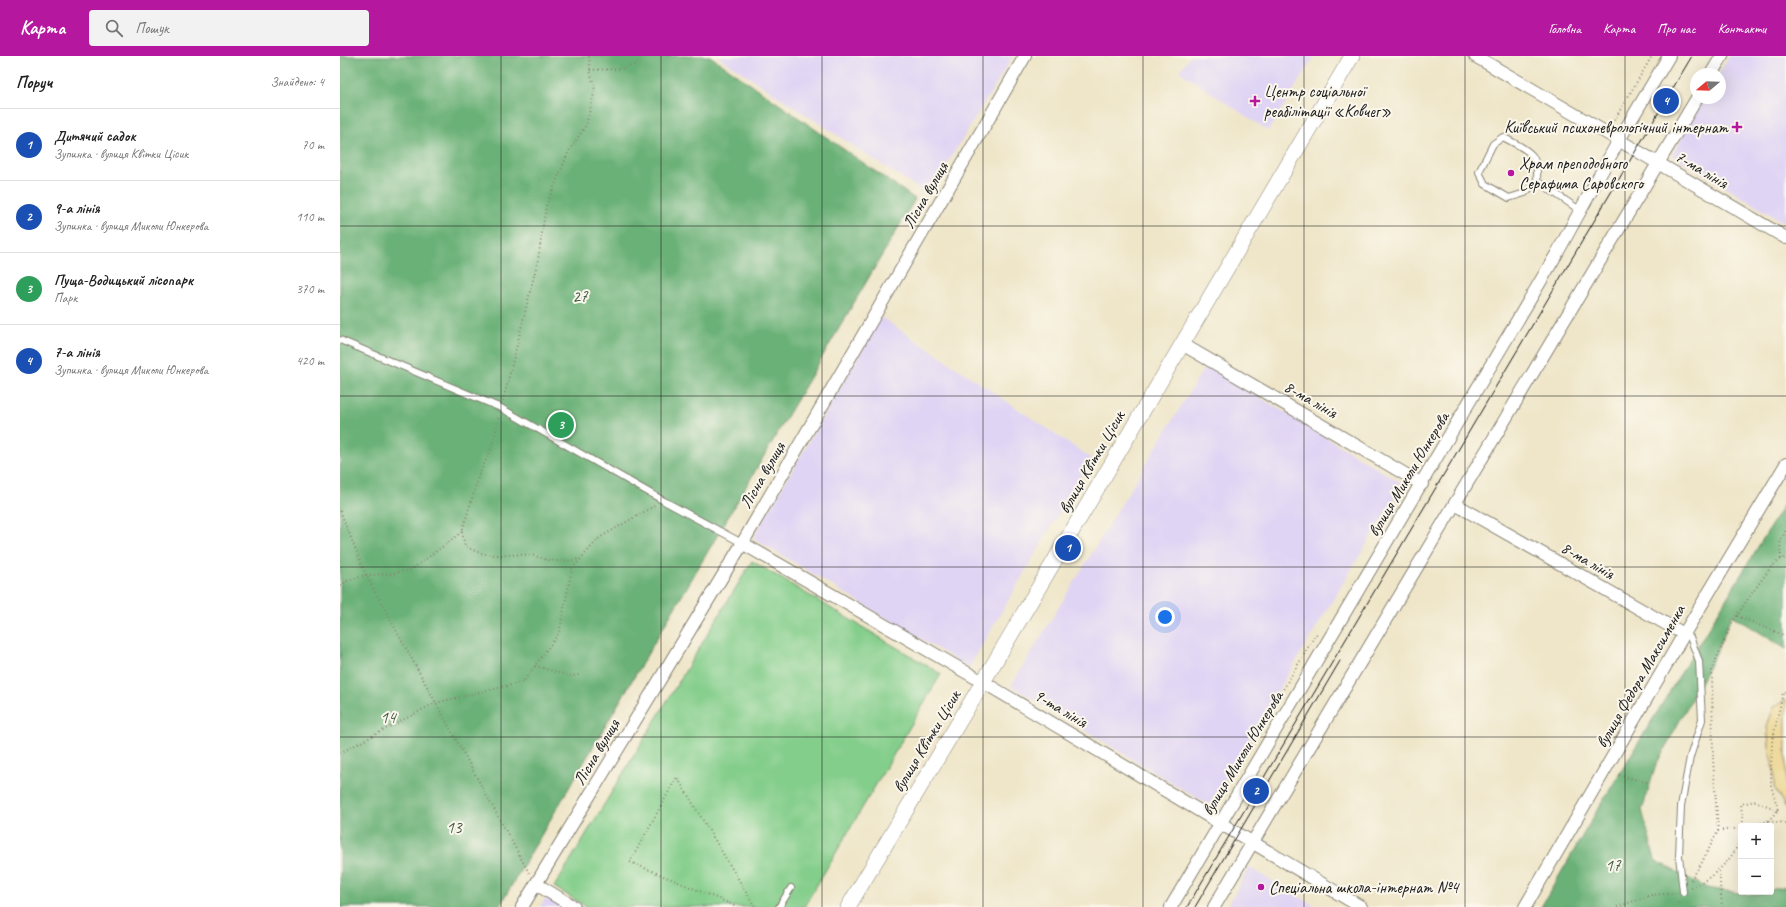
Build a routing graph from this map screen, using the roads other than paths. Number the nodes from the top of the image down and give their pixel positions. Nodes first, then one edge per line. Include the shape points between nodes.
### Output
1 (1025, 56) edge
2 (1352, 56) edge
3 (1475, 56) edge
4 (1669, 56) edge
5 (1722, 56) edge
6 (1715, 68) edge
7 (1693, 104) edge
8 (1620, 140) junction
9 (1658, 163) junction
10 (1538, 181) junction
11 (1581, 211) junction
12 (1786, 238) edge
13 (340, 340) edge
14 (1182, 344) junction
15 (1786, 464) edge
16 (1422, 484) junction
17 (1455, 504) junction
18 (742, 542) junction
19 (1684, 634) junction
20 (983, 682) junction
21 (1221, 822) junction
22 (1252, 842) junction
23 (536, 884) junction
24 (791, 888) dead end
25 (1683, 892) road end
26 (522, 907) edge
27 (574, 907) edge
28 (779, 907) edge
29 (848, 907) edge
30 (1171, 907) edge
31 (1214, 907) edge
32 (1361, 907) edge
33 (1525, 907) edge

1 - 18 street, Лісна вулиця
2 - 14 street, вулиця Квітки Цісик
3 - 8 street, 7-ма лінія
4 - 8 street, вулиця Миколи Юнкерова
5 - 6 street
7 - 9 street
8 - 9 street, 7-ма лінія
8 - 11 street, вулиця Миколи Юнкерова
9 - 12 street, 7-ма лінія
9 - 17 street
10 - 10 lane via 1525,193 1509,198 1485,184 1479,172 1492,144 1503,137 1532,154 1538,165
10 - 11 lane
11 - 16 street, вулиця Миколи Юнкерова
13 - 18 lane via 501,408 664,501
14 - 16 street, 8-ма лінія
14 - 20 street, вулиця Квітки Цісик
15 - 19 street, вулиця Федора Максименка
16 - 21 street, вулиця Миколи Юнкерова
17 - 19 street, 8-ма лінія
17 - 22 street
18 - 20 street, 9-та лінія
18 - 23 street, Лісна вулиця
19 - 25 lane via 1690,637 1699,661 1702,720 1690,757 1681,806 1679,856
19 - 33 street, вулиця Федора Максименка
20 - 21 street, 9-та лінія
20 - 29 street, вулиця Квітки Цісик
21 - 22 street, 9-та лінія
21 - 30 street, вулиця Миколи Юнкерова
22 - 31 street
22 - 32 street, 9-та лінія
23 - 26 street, Лісна вулиця
23 - 27 street
24 - 28 lane

